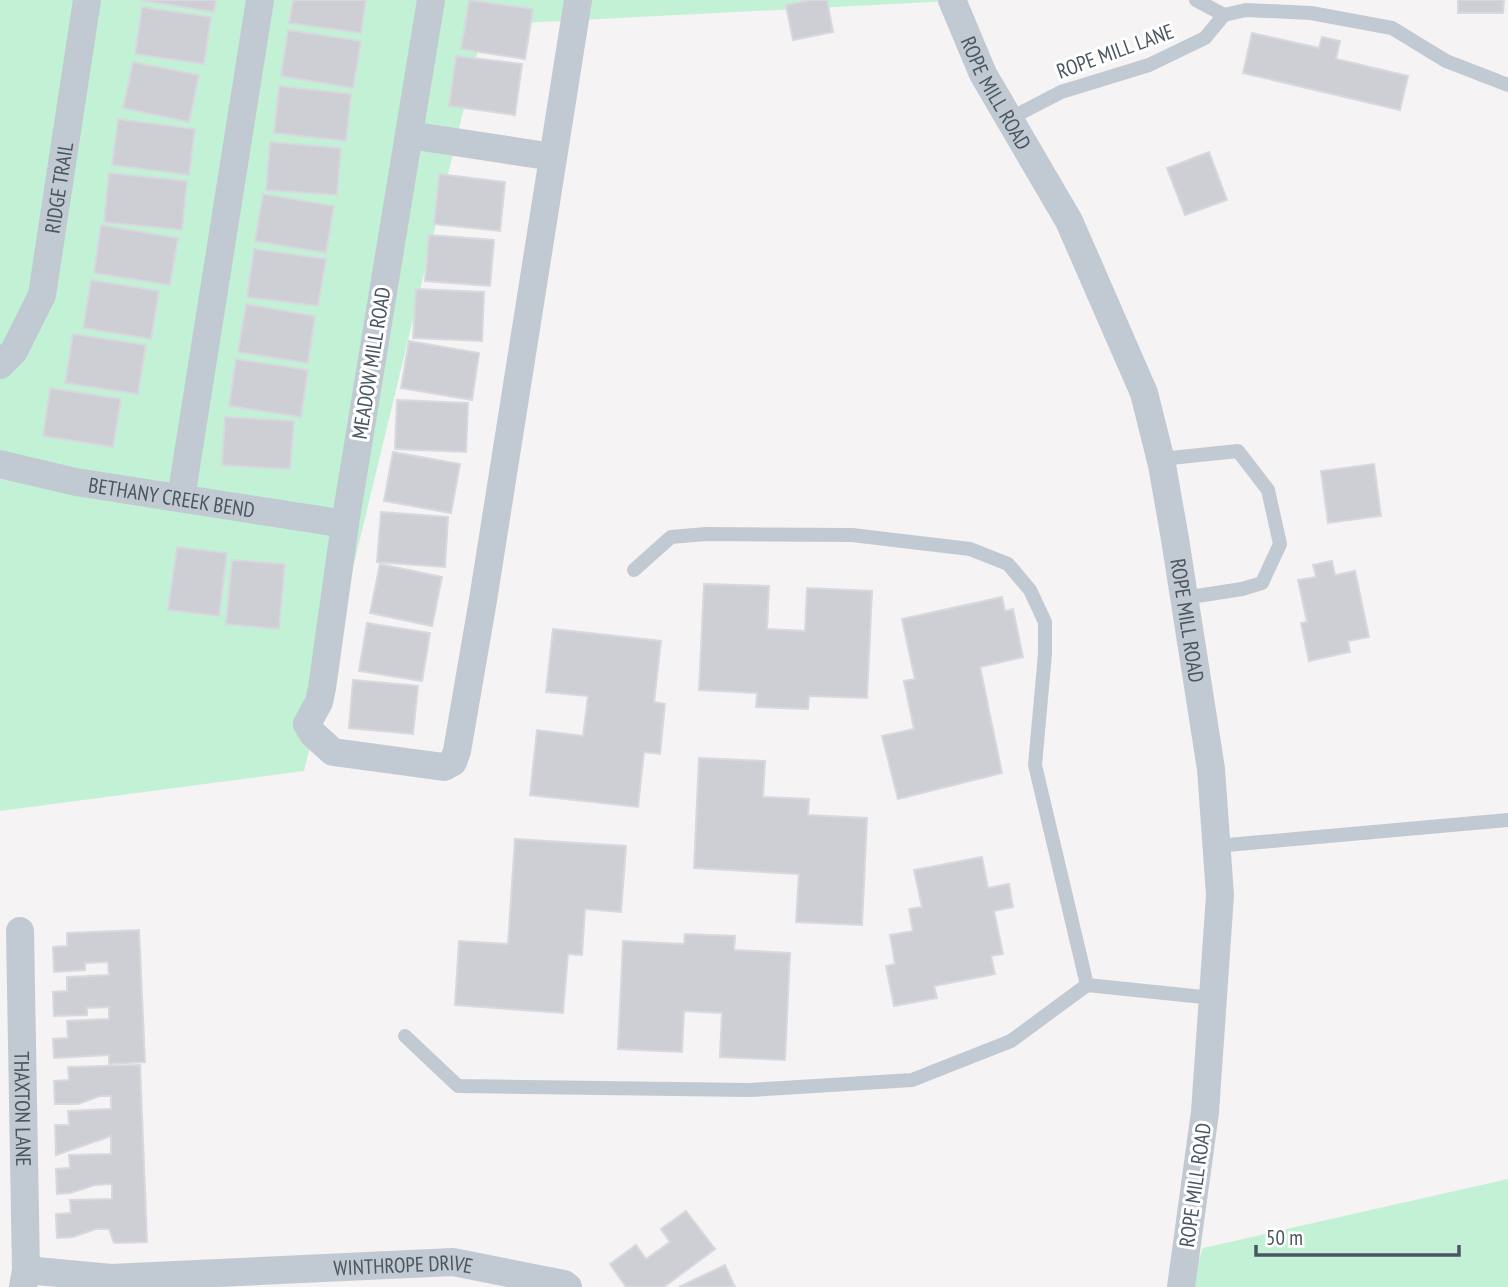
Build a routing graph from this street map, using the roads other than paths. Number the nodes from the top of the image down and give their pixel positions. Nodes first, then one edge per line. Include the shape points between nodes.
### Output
1 (87, 0) edge
2 (260, 0) edge
3 (431, 0) edge
4 (578, 0) edge
5 (952, 0) edge
6 (1196, 0) edge
7 (1224, 15) junction
8 (1508, 85) edge
9 (1010, 119) junction
10 (409, 135) junction
11 (553, 157) junction
12 (0, 365) edge
13 (1161, 458) junction
14 (0, 464) edge
15 (181, 498) junction
16 (345, 524) junction
17 (634, 570) dead end
18 (1184, 598) junction
19 (1508, 820) edge
20 (1216, 846) junction
21 (20, 931) dead end
22 (1087, 985) junction
23 (1213, 998) junction
24 (11, 1034) edge
25 (405, 1036) dead end
26 (25, 1278) edge
27 (568, 1287) edge
28 (1181, 1287) edge

1 - 12 street, RIDGE TRAIL via 42,295 13,351
2 - 15 street
3 - 10 street, MEADOW MILL ROAD
4 - 11 street
5 - 9 street, ROPE MILL ROAD via 984,74
6 - 7 lane
7 - 8 lane via 1247,10 1311,13 1392,28 1446,61
7 - 9 lane, ROPE MILL LANE via 1205,38 1149,65 1061,92
9 - 13 street, ROPE MILL ROAD via 1069,221 1144,393
10 - 11 street
10 - 16 street, MEADOW MILL ROAD
11 - 16 street, MEADOW MILL ROAD via 457,751 453,762 444,767 333,752 307,724 322,688
13 - 18 street, ROPE MILL ROAD
13 - 18 lane via 1238,451 1268,490 1280,544 1262,583
14 - 15 street, BETHANY CREEK BEND via 76,482
15 - 16 street, BETHANY CREEK BEND
17 - 22 lane via 671,537 706,534 852,535 970,549 1007,564 1030,590 1045,622 1035,765
18 - 20 street, ROPE MILL ROAD via 1211,769
19 - 20 lane
20 - 23 street, ROPE MILL ROAD via 1220,895
21 - 24 street, THAXTON LANE
22 - 23 lane
22 - 25 lane via 1011,1041 912,1080 750,1090 458,1086
23 - 28 street, ROPE MILL ROAD via 1205,1112
24 - 26 street, THAXTON LANE
26 - 27 street, WINTHROPE DRIVE via 453,1262

